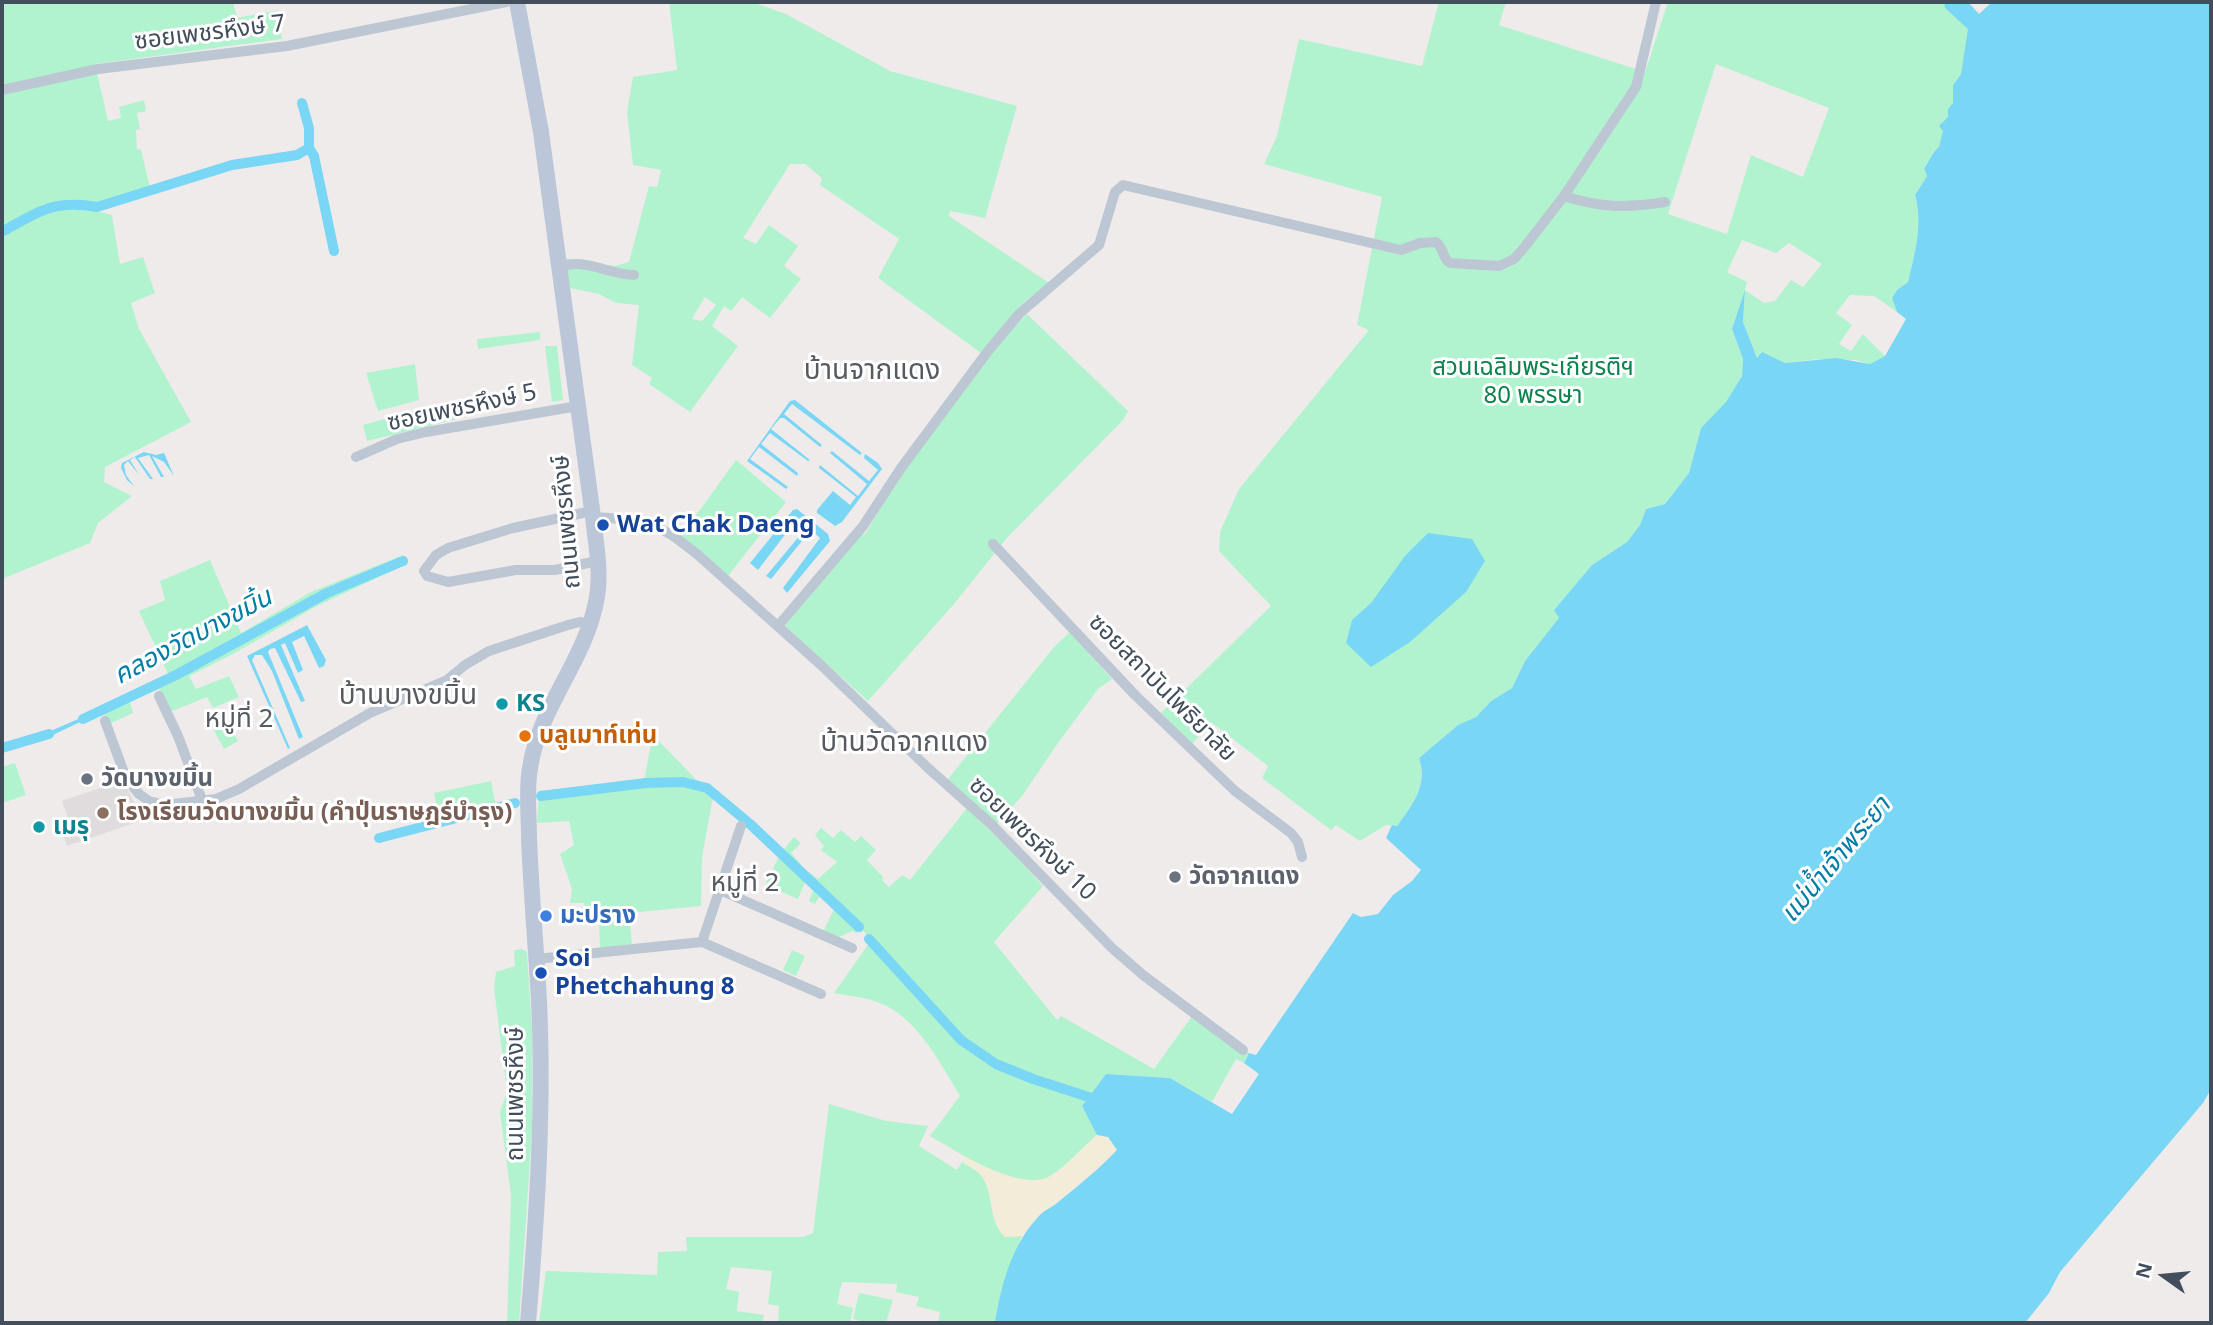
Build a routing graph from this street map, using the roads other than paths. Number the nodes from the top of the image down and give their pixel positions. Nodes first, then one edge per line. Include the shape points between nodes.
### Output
1 (506, 2) edge
2 (517, 2) edge
3 (1656, 2) edge
4 (2, 90) edge
5 (1564, 195) junction
6 (1665, 202) dead end
7 (559, 268) junction
8 (634, 275) dead end
9 (578, 406) junction
10 (356, 457) dead end
11 (593, 514) junction
12 (993, 544) dead end
13 (597, 561) junction
14 (589, 624) junction
15 (778, 626) junction
16 (159, 696) dead end
17 (105, 721) dead end
18 (202, 800) junction
19 (741, 826) dead end
20 (1301, 857) dead end
21 (720, 890) junction
22 (702, 942) junction
23 (852, 948) dead end
24 (536, 959) junction
25 (821, 994) dead end
26 (1243, 1050) dead end
27 (528, 1323) edge

1 - 4 street, ซอยเพชรหึงษ์ 7 via 287,46 98,69
2 - 7 main road, ถนนเพชรหึงษ์
3 - 5 street via 1636,87
5 - 6 street via 1616,208
5 - 15 street via 1514,259 1499,266 1450,263 1436,242 1401,250 1119,186 1099,245 1020,313 863,526
7 - 8 street via 577,263
7 - 9 main road, ถนนเพชรหึงษ์
9 - 10 street, ซอยเพชรหึงษ์ 5 via 418,434
9 - 11 main road, ถนนเพชรหึงษ์
11 - 13 main road, ถนนเพชรหึงษ์
11 - 13 street, ซอยเพชรหึงษ์ 10 via 513,528 448,548 424,571 447,582 516,570 566,569
11 - 15 street, ซอยเพชรหึงษ์ 10 via 651,524 672,535
12 - 20 street, ซอยสถาบันโพธิยาลัย via 1135,695 1235,791 1291,833
13 - 14 main road, ถนนเพชรหึงษ์ via 596,603
14 - 18 street via 568,625 489,651 447,680 370,713 239,789
14 - 24 main road, ถนนเพชรหึงษ์ via 529,769
15 - 26 street, ซอยเพชรหึงษ์ 10 via 991,824 1112,948
16 - 18 street
17 - 18 street via 126,778 139,794 165,806
19 - 21 street
21 - 22 street
21 - 23 street
22 - 24 street
22 - 25 street
24 - 27 main road, ถนนเพชรหึงษ์ via 540,1160

